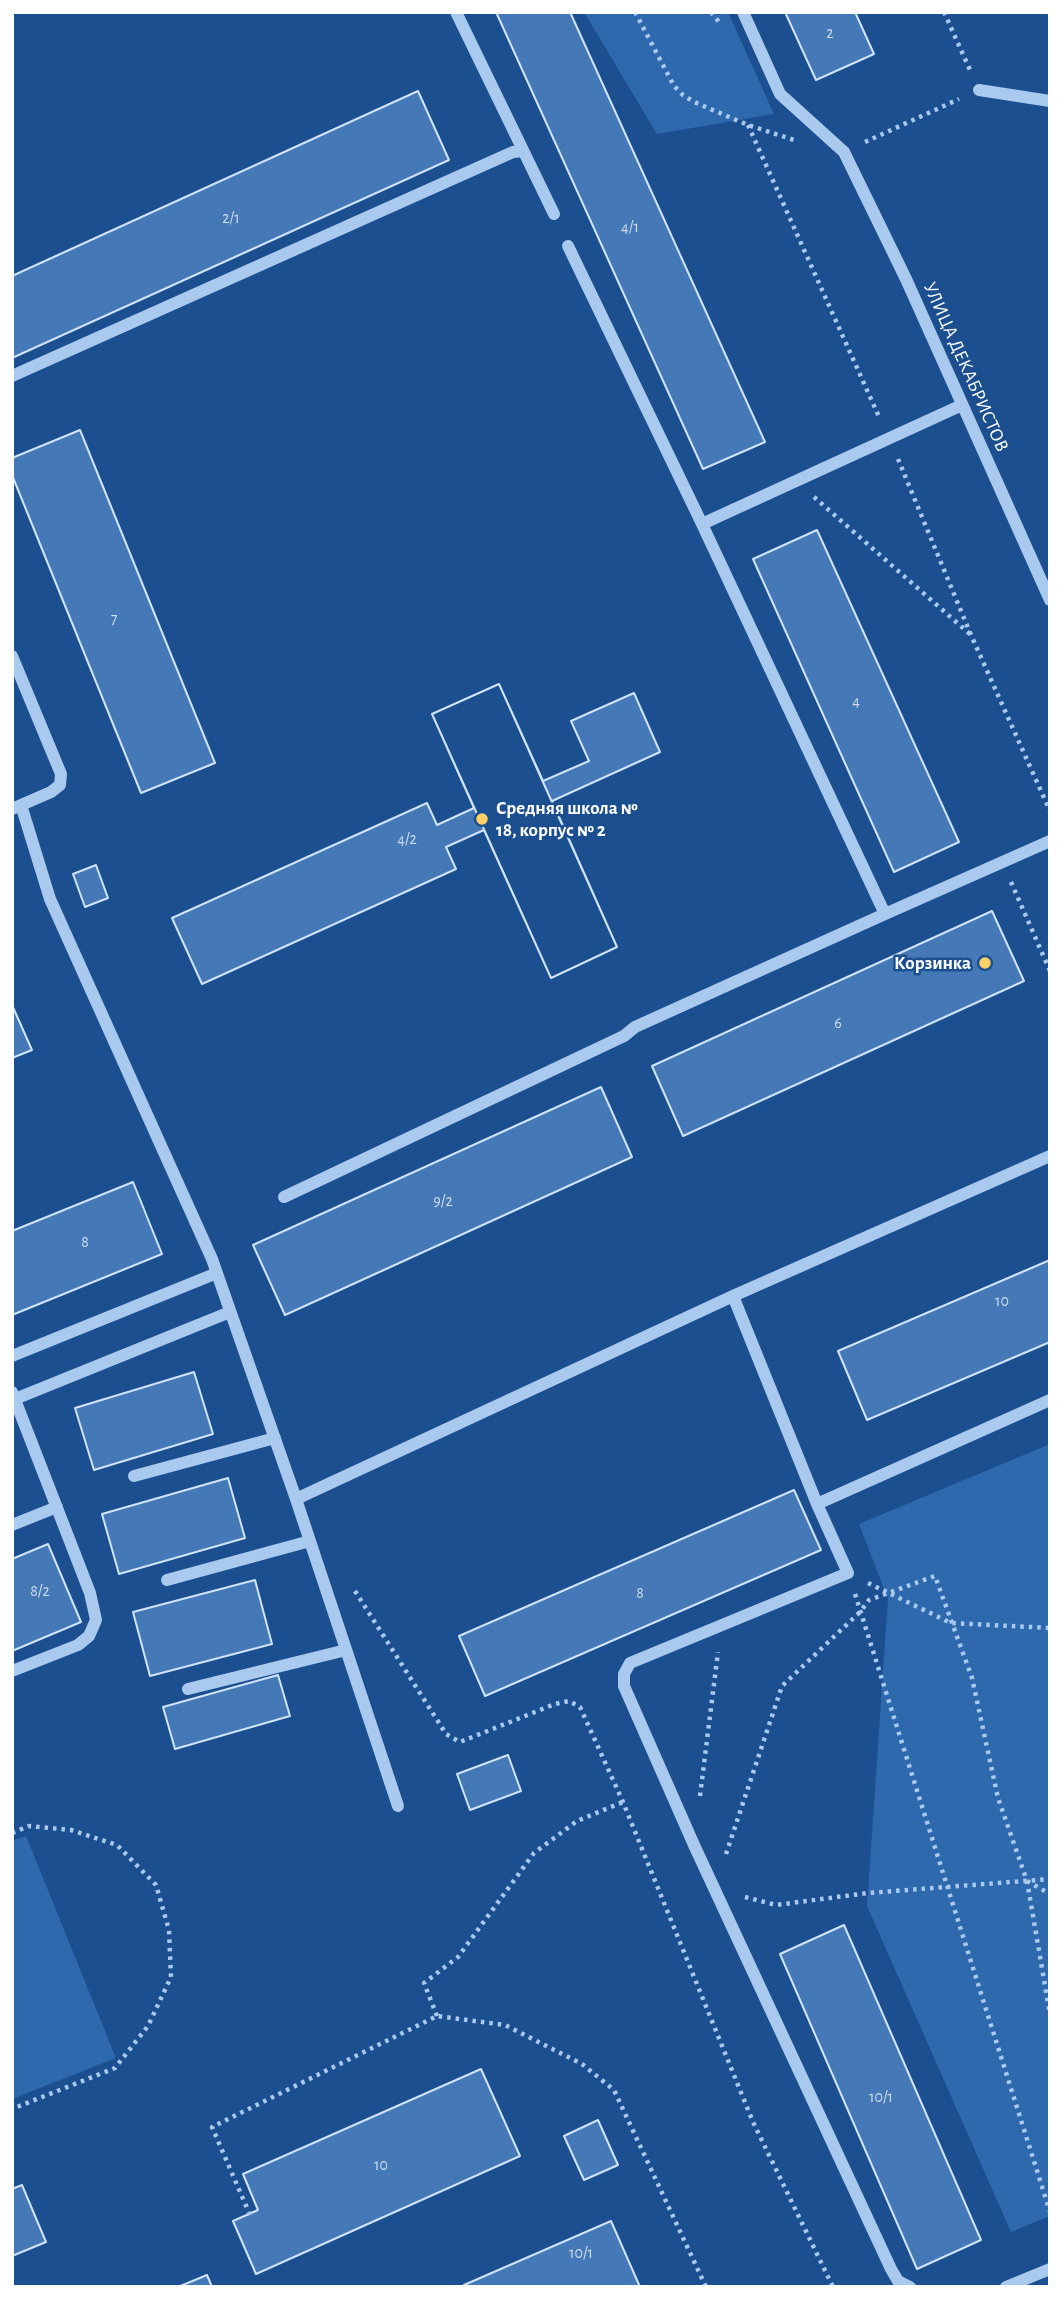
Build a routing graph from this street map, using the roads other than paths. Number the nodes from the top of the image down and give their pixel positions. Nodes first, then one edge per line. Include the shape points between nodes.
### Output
1 (456, 12) edge
2 (743, 12) edge
3 (979, 90) road end
4 (1050, 101) edge
5 (523, 151) junction
6 (554, 214) dead end
7 (568, 246) dead end
8 (12, 376) edge
9 (962, 405) junction
10 (702, 524) junction
11 (1050, 600) edge
12 (12, 656) edge
13 (17, 807) edge
14 (1050, 841) edge
15 (885, 914) junction
16 (1050, 1156) edge
17 (284, 1197) dead end
18 (217, 1273) junction
19 (733, 1297) junction
20 (230, 1312) junction
21 (12, 1356) edge
22 (14, 1395) edge
23 (1050, 1400) edge
24 (275, 1438) junction
25 (134, 1476) dead end
26 (296, 1499) junction
27 (817, 1504) junction
28 (57, 1507) junction
29 (12, 1525) edge
30 (310, 1541) junction
31 (167, 1580) dead end
32 (346, 1650) junction
33 (12, 1671) edge
34 (188, 1689) dead end
35 (398, 1805) dead end
36 (1050, 2269) edge
37 (910, 2287) edge
38 (1006, 2287) edge

1 - 5 street
2 - 9 street, УЛИЦА ДЕКАБРИСТОВ via 780,94 844,152
3 - 4 street
5 - 6 street
5 - 8 street
7 - 10 street
9 - 10 street
9 - 11 street, УЛИЦА ДЕКАБРИСТОВ
10 - 15 street
12 - 13 street via 61,774 60,785 51,792
13 - 18 street via 50,898
14 - 15 street
15 - 17 street via 635,1027
16 - 19 street
18 - 20 street
18 - 21 street
19 - 26 street
19 - 27 street
20 - 22 street
20 - 24 street
22 - 28 street
23 - 27 street
24 - 25 street
24 - 26 street
26 - 30 street
27 - 37 street via 848,1573 630,1663 624,1686 891,2269 898,2281
28 - 29 street
28 - 33 street via 96,1620 89,1636 78,1645
30 - 31 street
30 - 32 street
32 - 34 street
32 - 35 street
36 - 38 street

